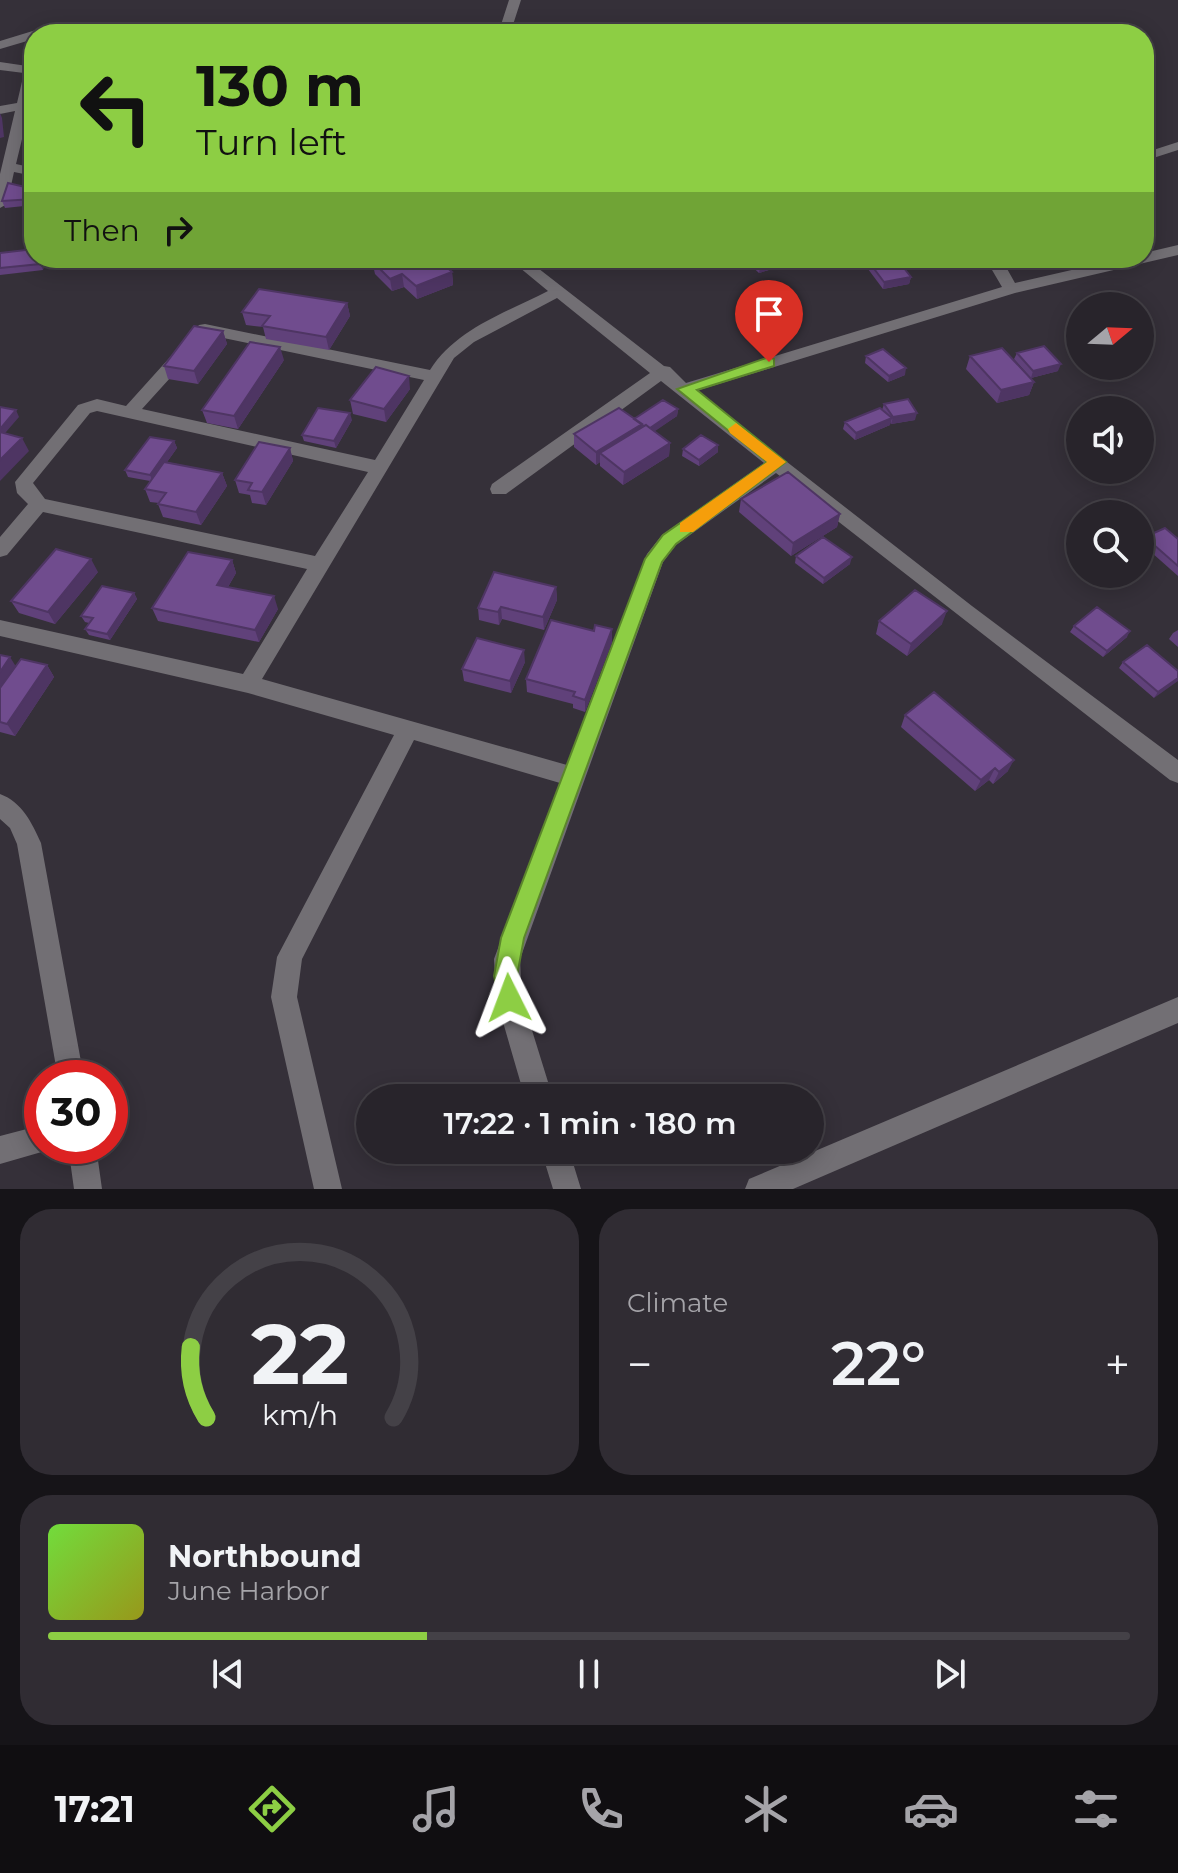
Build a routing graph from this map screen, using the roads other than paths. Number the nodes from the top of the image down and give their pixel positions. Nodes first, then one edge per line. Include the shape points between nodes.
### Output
1 (515, 0) edge
2 (507, 24) edge
3 (24, 37) edge
4 (0, 45) edge
5 (0, 66) edge
6 (24, 69) edge
7 (24, 106) joint
8 (0, 110) edge
9 (1178, 146) edge
10 (1154, 154) edge
11 (6, 174) edge
12 (0, 204) edge
13 (1178, 250) edge
14 (1154, 256) edge
15 (529, 268) edge
16 (999, 268) edge
17 (1101, 268) edge
18 (1011, 289) junction
19 (560, 291) junction
20 (664, 371) junction
21 (436, 377) junction
22 (685, 389) junction
23 (130, 412) junction
24 (778, 462) junction
25 (380, 468) junction
26 (499, 489) dead end
27 (39, 504) junction
28 (0, 550) edge
29 (321, 565) junction
30 (0, 628) edge
31 (248, 684) junction
32 (408, 730) junction
33 (1178, 773) edge
34 (575, 777) junction
35 (0, 804) edge
36 (1178, 1010) edge
37 (68, 1060) edge
38 (535, 1084) edge
39 (24, 1144) edge
40 (0, 1150) edge
41 (85, 1164) edge
42 (559, 1164) edge
43 (88, 1189) edge
44 (328, 1189) edge
45 (567, 1189) edge
46 (759, 1189) edge

1 - 2 street
3 - 4 street
5 - 6 street
7 - 8 street
7 - 11 street
9 - 10 street
11 - 12 street
13 - 14 street
15 - 19 street
16 - 18 street
17 - 18 street
18 - 22 street
19 - 20 street
19 - 21 street via 456,345
20 - 22 street
20 - 26 street
21 - 23 street via 205,329
21 - 25 street
22 - 24 street
23 - 25 street
23 - 27 street via 97,405 84,409 24,482
24 - 33 street
24 - 34 street via 660,549
25 - 29 street
27 - 28 street
27 - 29 street
29 - 31 street
30 - 31 street
31 - 32 street
32 - 34 street
32 - 44 street via 284,975 284,997
34 - 38 street via 507,959 509,998
35 - 37 street via 18,821 29,843
36 - 46 street
39 - 40 street
41 - 43 street
42 - 45 street

